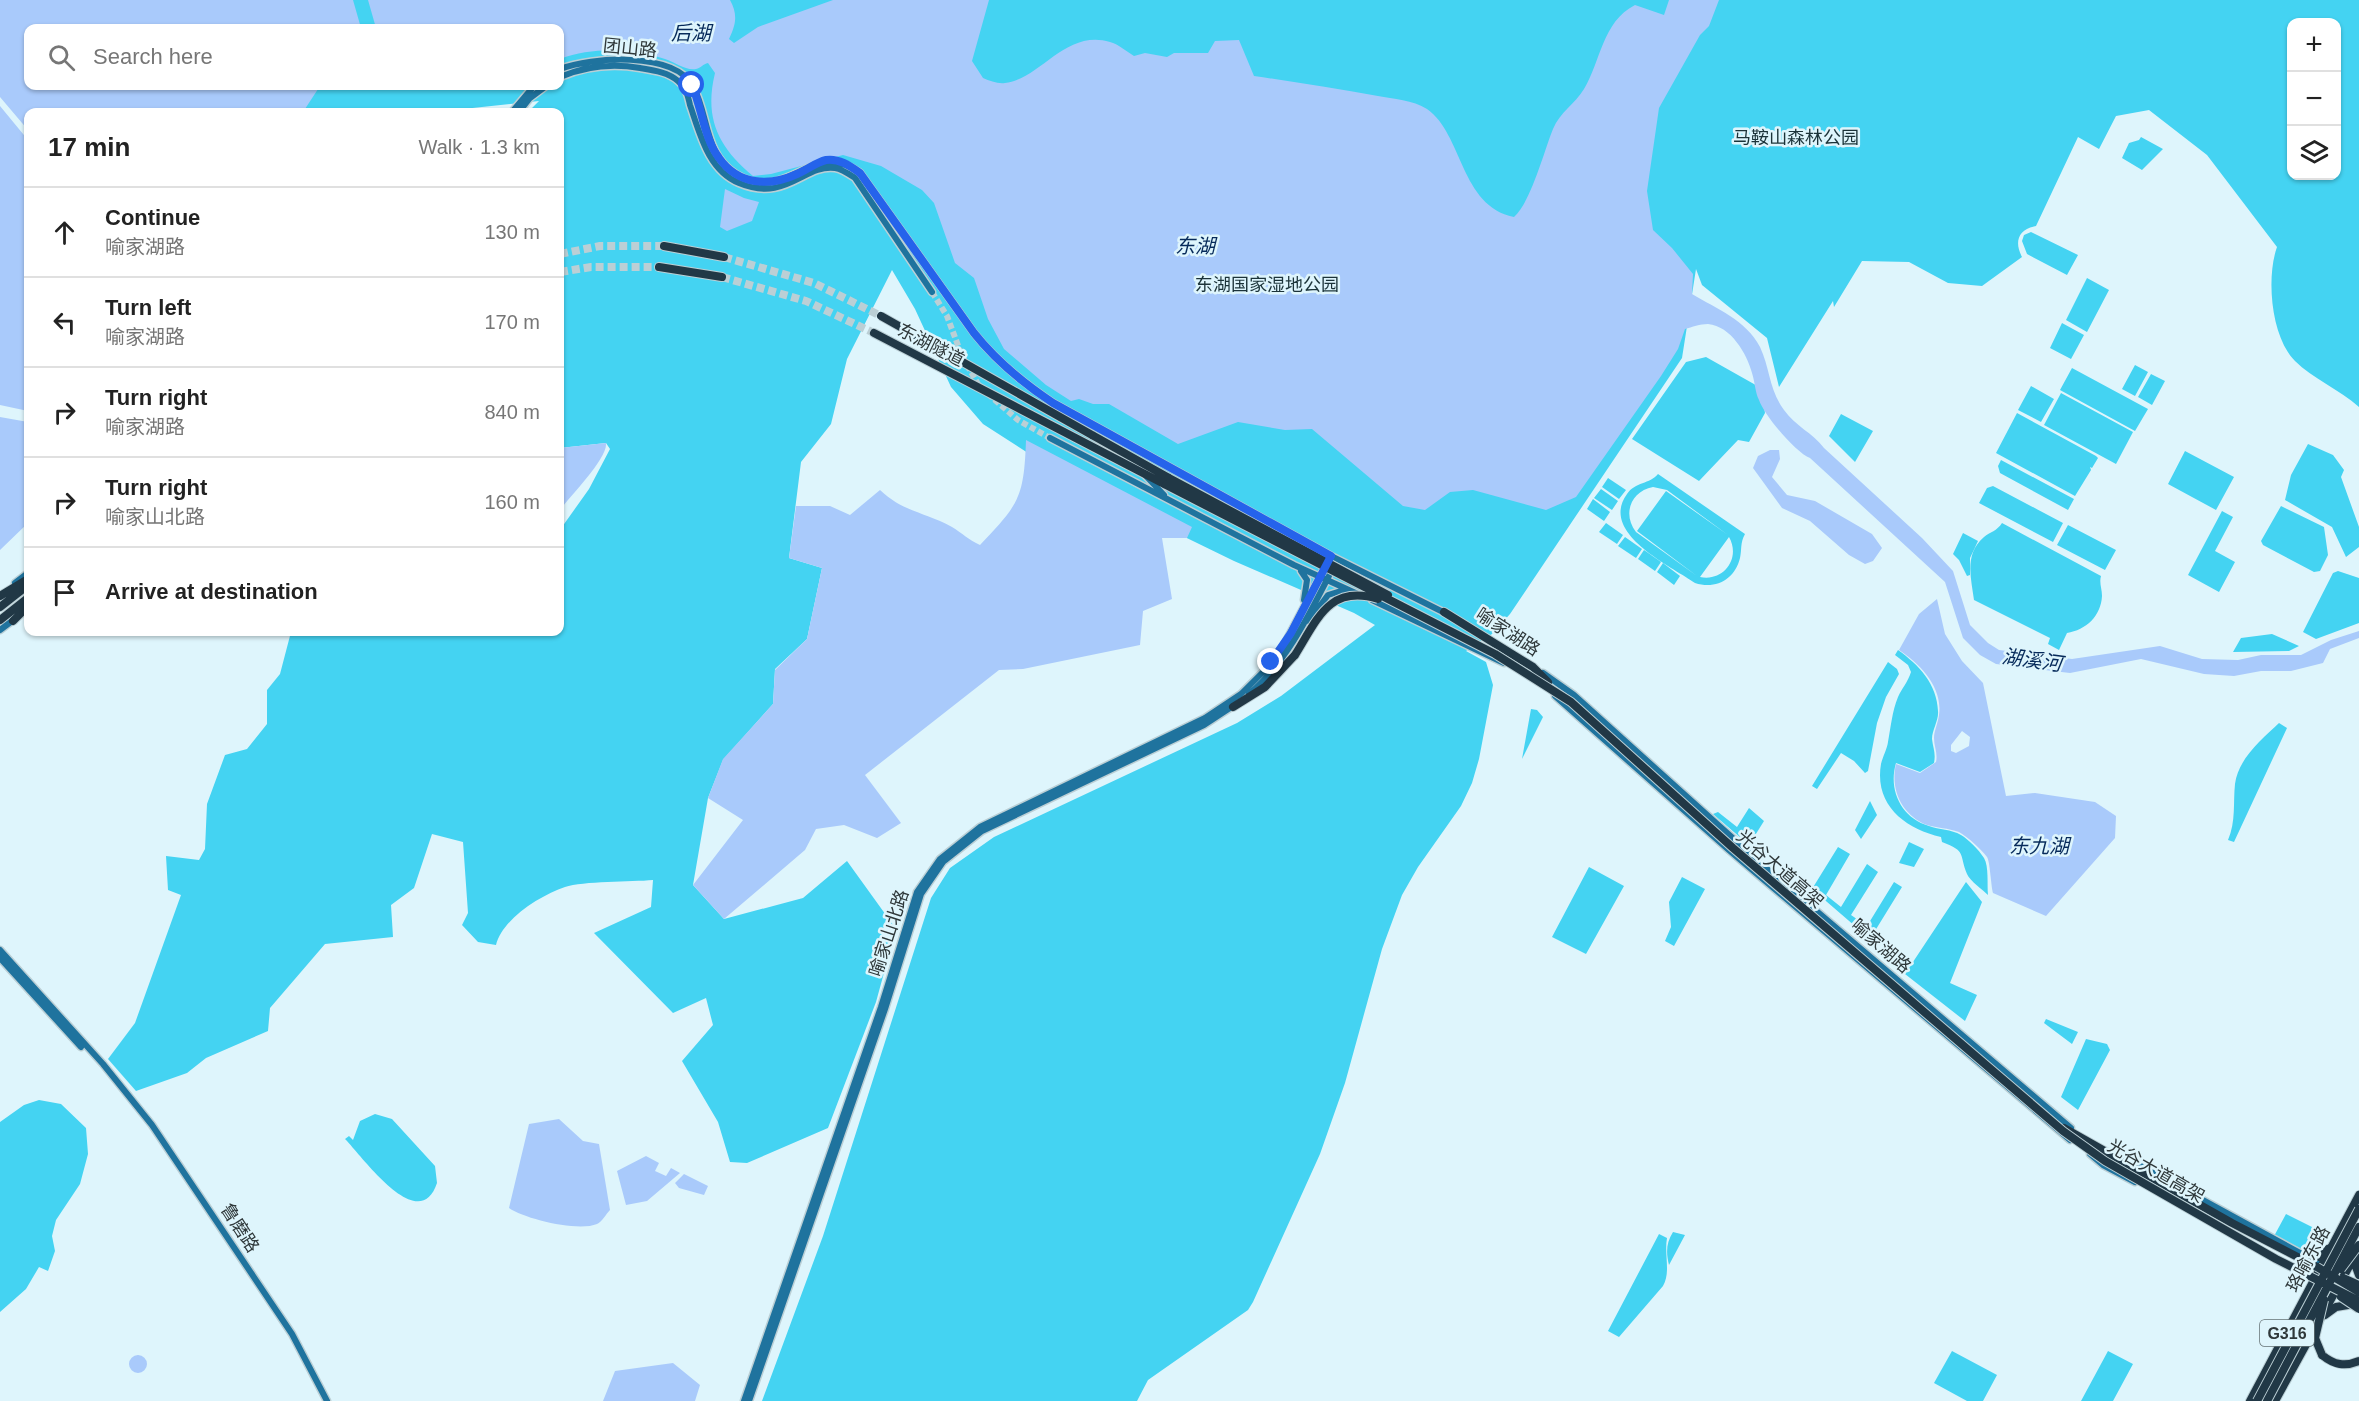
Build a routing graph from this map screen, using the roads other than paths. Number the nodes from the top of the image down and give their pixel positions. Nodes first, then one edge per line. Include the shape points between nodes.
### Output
1 (564, 68) edge
2 (564, 76) edge
3 (692, 85) joint
4 (531, 90) edge
5 (541, 90) edge
6 (515, 108) edge
7 (522, 108) edge
8 (664, 246) tunnel mouth
9 (724, 257) tunnel mouth
10 (659, 267) tunnel mouth
11 (722, 277) tunnel mouth
12 (933, 292) tunnel mouth
13 (881, 316) tunnel mouth
14 (874, 333) tunnel mouth
15 (1050, 438) tunnel mouth
16 (1135, 459) junction
17 (1175, 470) junction
18 (1143, 474) junction
19 (1167, 481) junction
20 (1168, 500) junction
21 (1334, 558) junction
22 (1294, 565) junction
23 (24, 576) edge
24 (1323, 578) junction
25 (24, 581) edge
26 (24, 588) edge
27 (1353, 592) junction
28 (0, 595) edge
29 (24, 601) edge
30 (0, 607) edge
31 (1408, 610) junction
32 (24, 611) edge
33 (1444, 612) junction
34 (0, 620) edge
35 (13, 621) joint
36 (0, 630) edge
37 (1294, 634) junction
38 (1548, 682) junction
39 (1233, 707) junction
40 (0, 950) edge
41 (0, 958) edge
42 (114, 1078) junction
43 (2359, 1195) edge
44 (2359, 1209) edge
45 (2359, 1227) edge
46 (2335, 1241) junction
47 (2359, 1247) edge
48 (2308, 1257) junction
49 (2320, 1266) junction
50 (2332, 1270) dead end
51 (2301, 1271) junction
52 (2359, 1275) edge
53 (2314, 1278) junction
54 (2328, 1283) junction
55 (2359, 1285) edge
56 (2359, 1292) edge
57 (2308, 1293) junction
58 (2359, 1305) edge
59 (2319, 1321) junction
60 (2359, 1361) edge
61 (327, 1401) edge
62 (744, 1401) edge
63 (749, 1401) edge
64 (2250, 1401) edge
65 (2258, 1401) edge
66 (2267, 1401) edge
67 (2275, 1401) edge

1 - 3 main road, 团山路 via 595,59 621,59 669,69
2 - 12 main road, 团山路 via 599,66 628,66 679,81 707,151 722,172 736,182 767,189 835,168 855,178
3 - 17 main road, 喻家湖路 via 714,150 733,172 765,183 787,178 826,160 849,165 860,173 992,356 1053,403
4 - 6 main road
5 - 7 main road
8 - 9 highway
10 - 11 highway
13 - 16 highway, 东湖隧道, bridge
14 - 18 highway, 东湖隧道
15 - 20 main road, 喻家湖路
16 - 17 main road
16 - 19 highway, 东湖隧道
17 - 21 main road, 喻家湖路
18 - 19 highway, 东湖隧道
18 - 20 main road
19 - 31 highway, 光谷大道高架, bridge
19 - 38 highway, 光谷大道高架, bridge
20 - 22 main road, 喻家湖路
21 - 24 main road, 喻家山北路
21 - 33 main road, 喻家湖路
22 - 24 main road, 喻家湖路
22 - 37 main road via 1305,575 1308,586
23 - 28 main road
24 - 27 main road, 喻家湖路
24 - 37 main road, 喻家山北路
25 - 28 highway
26 - 30 highway
27 - 37 main road via 1343,590 1328,595
27 - 51 main road, 喻家湖路, bridge via 1502,663 1568,705 1742,861 2039,1116 2103,1165
29 - 34 highway
31 - 39 highway, bridge via 1368,596 1339,598 1319,616 1295,655 1265,687
31 - 53 highway, 光谷大道高架, bridge via 1495,654 1570,702 1732,848 2063,1131 2105,1161
32 - 35 highway
33 - 38 highway via 1533,667
33 - 48 main road, 喻家湖路 via 1509,648 1574,695 1766,868 2067,1126
35 - 36 main road
37 - 39 main road, 喻家山北路 via 1266,677
37 - 62 main road, 喻家山北路 via 1254,682 1205,718 980,827 940,859 917,892
38 - 49 highway, 光谷大道高架, bridge via 2065,1128 2232,1223
39 - 63 main road, 喻家山北路 via 1204,725 982,831 943,862 921,894
40 - 42 main road, 鲁磨路
41 - 42 main road, 鲁磨路
42 - 61 main road, 鲁磨路 via 190,1178 292,1334
43 - 46 highway, 珞喻东路 / G316
44 - 65 highway, bridge
45 - 54 highway, bridge
46 - 48 highway via 2320,1257
46 - 49 highway, 珞喻东路 / G316
47 - 52 highway
47 - 54 highway, bridge
47 - 59 highway, G316
48 - 49 main road, 喻家湖路
49 - 50 main road, 喻家湖路
49 - 53 highway, 珞喻东路 / G316
49 - 55 highway, bridge
49 - 56 highway, 光谷大道高架, bridge
51 - 53 main road, 喻家湖路
51 - 57 highway via 2308,1282
53 - 54 main road, 喻家湖路
53 - 57 highway, 珞喻东路 / G316
53 - 58 highway, 光谷大道高架, bridge
54 - 60 highway, bridge via 2315,1330 2316,1344 2322,1355 2336,1364
54 - 66 highway, bridge
57 - 64 highway, 珞喻东路 / G316
58 - 59 highway via 2336,1307
59 - 67 highway, G316

